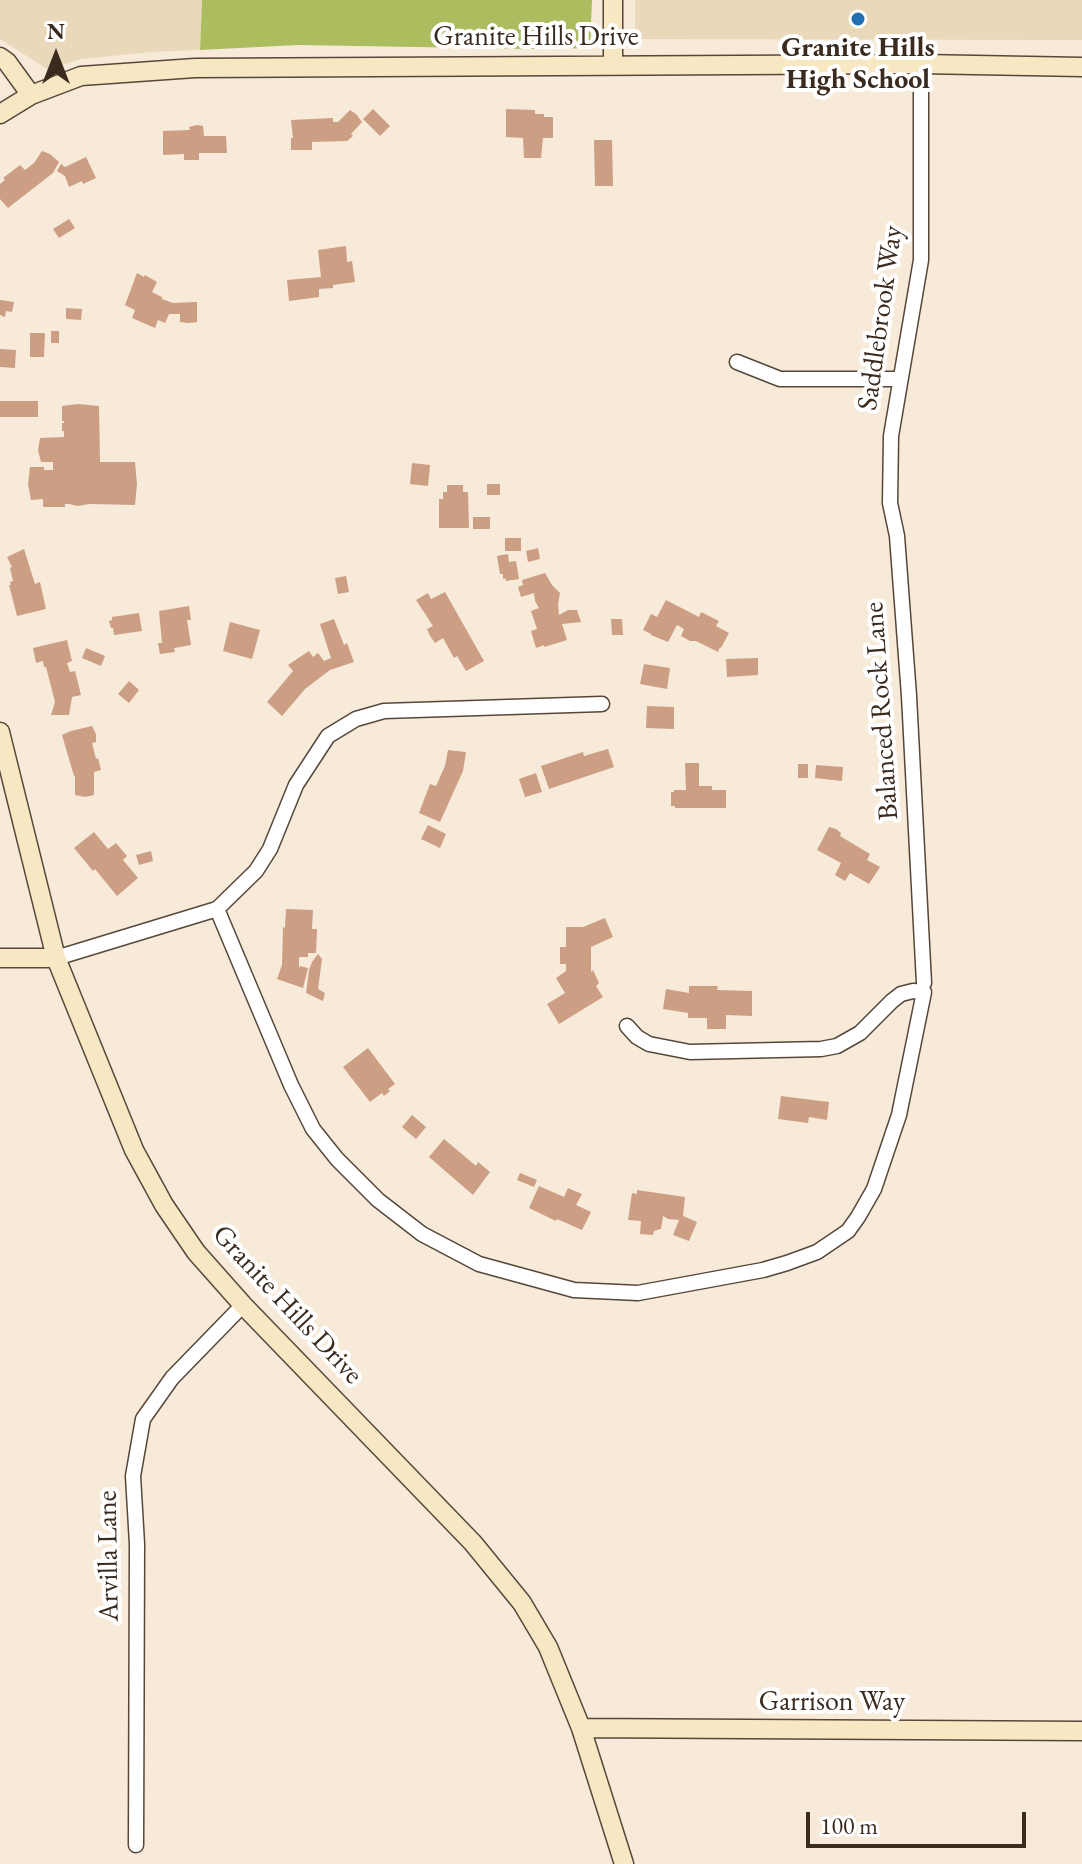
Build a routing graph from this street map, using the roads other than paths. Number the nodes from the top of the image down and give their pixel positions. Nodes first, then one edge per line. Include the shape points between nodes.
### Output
1 (613, 0) edge
2 (0, 57) edge
3 (921, 64) junction
4 (613, 65) junction
5 (1082, 67) edge
6 (31, 95) junction
7 (0, 114) edge
8 (737, 362) dead end
9 (900, 379) junction
10 (891, 436) joint
11 (602, 704) dead end
12 (0, 732) edge
13 (217, 909) junction
14 (0, 958) edge
15 (56, 958) junction
16 (924, 988) junction
17 (627, 1026) dead end
18 (243, 1305) junction
19 (581, 1728) junction
20 (1082, 1731) edge
21 (136, 1845) dead end
22 (624, 1864) edge

1 - 4 street
2 - 6 street
3 - 4 street, Granite Hills Drive
3 - 5 street, Granite Hills Drive
3 - 9 street, Saddlebrook Way via 921,260
4 - 6 street, Granite Hills Drive via 195,68 81,76
6 - 7 street, Granite Hills Drive
8 - 9 street via 780,379
9 - 10 street, Saddlebrook Way
10 - 16 street, Balanced Rock Lane via 890,503 909,696
11 - 13 street via 384,711 356,719 328,736 296,785 256,871
12 - 15 street, Granite Hills Drive
13 - 15 street
13 - 16 street, Balanced Rock Lane via 291,1085 313,1129 337,1159 422,1234 479,1264 574,1290 638,1293 763,1270 817,1252 848,1231 874,1189 899,1115
14 - 15 street
15 - 18 street, Granite Hills Drive via 134,1150 196,1252
16 - 17 street via 901,994 860,1033 821,1049 690,1052 649,1044
18 - 19 street, Granite Hills Drive via 473,1543 522,1603 548,1647
18 - 21 street, Arvilla Lane via 172,1378 143,1419 133,1476
19 - 20 street, Garrison Way
19 - 22 street, Granite Hills Drive

